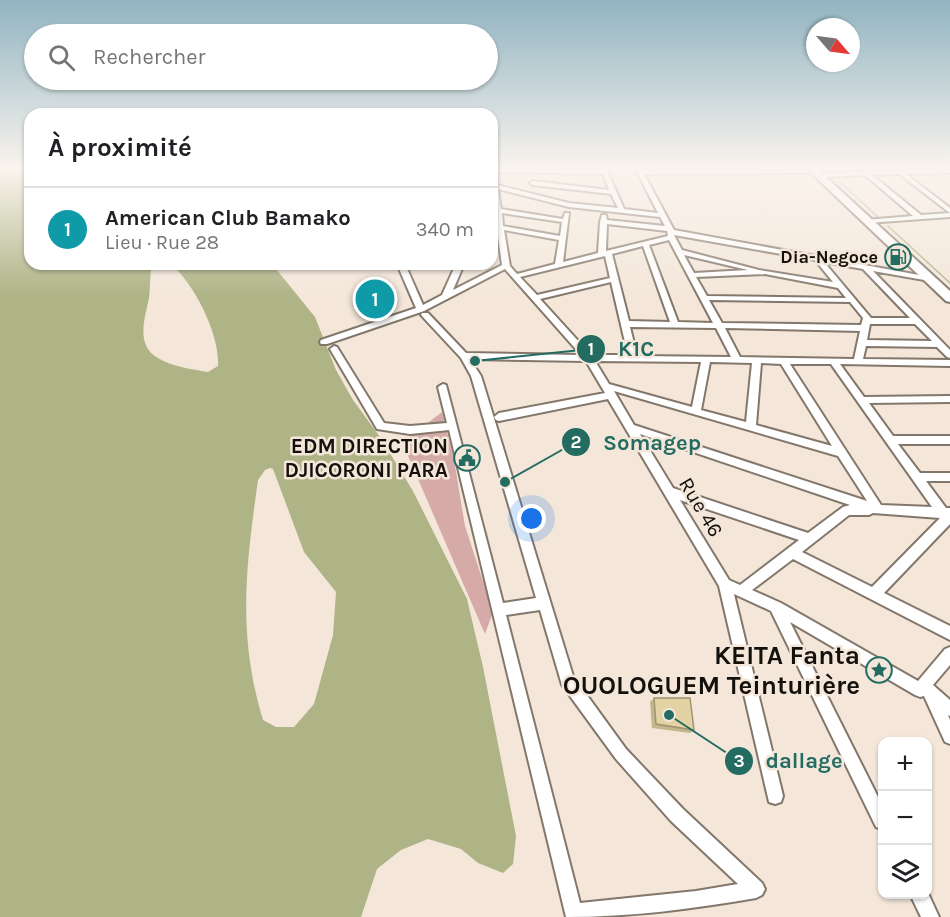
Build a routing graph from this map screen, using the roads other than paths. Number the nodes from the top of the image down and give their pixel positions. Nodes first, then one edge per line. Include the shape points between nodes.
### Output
1 (511, 211) edge
2 (568, 211) edge
3 (604, 211) edge
4 (628, 211) edge
5 (660, 211) edge
6 (860, 211) edge
7 (911, 211) edge
8 (662, 215) junction
9 (950, 215) edge
10 (920, 218) junction
11 (566, 221) junction
12 (871, 221) junction
13 (603, 222) junction
14 (498, 227) edge
15 (671, 232) junction
16 (498, 234) edge
17 (563, 239) junction
18 (645, 243) junction
19 (498, 252) edge
20 (680, 252) junction
21 (504, 253) junction
22 (605, 254) junction
23 (817, 258) junction
24 (559, 265) junction
25 (506, 266) junction
26 (865, 267) junction
27 (404, 270) edge
28 (457, 270) edge
29 (765, 272) junction
30 (692, 275) junction
31 (516, 276) junction
32 (615, 279) junction
33 (930, 279) junction
34 (840, 286) junction
35 (950, 290) edge
36 (446, 296) junction
37 (536, 298) junction
38 (705, 298) junction
39 (950, 298) edge
40 (852, 300) junction
41 (423, 312) junction
42 (917, 321) junction
43 (625, 324) junction
44 (675, 325) junction
45 (865, 325) junction
46 (719, 326) junction
47 (324, 342) dead end
48 (862, 343) junction
49 (939, 344) junction
50 (334, 349) dead end
51 (950, 355) edge
52 (464, 356) junction
53 (588, 357) junction
54 (633, 357) junction
55 (706, 359) junction
56 (737, 359) junction
57 (757, 360) junction
58 (783, 360) junction
59 (833, 361) junction
60 (858, 361) junction
61 (950, 363) edge
62 (443, 387) dead end
63 (609, 391) junction
64 (950, 399) edge
65 (861, 400) junction
66 (696, 412) junction
67 (499, 417) dead end
68 (453, 426) junction
69 (751, 427) junction
70 (633, 428) junction
71 (890, 440) junction
72 (950, 440) edge
73 (842, 453) junction
74 (917, 477) junction
75 (950, 477) edge
76 (668, 491) junction
77 (878, 510) junction
78 (946, 513) edge
79 (809, 538) junction
80 (791, 552) junction
81 (725, 584) junction
82 (741, 592) junction
83 (874, 594) junction
84 (544, 603) junction
85 (776, 607) junction
86 (499, 610) junction
87 (950, 633) edge
88 (950, 654) edge
89 (926, 689) junction
90 (950, 709) edge
91 (950, 737) edge
92 (775, 796) dead end
93 (878, 813) edge
94 (921, 899) edge
95 (575, 915) edge
96 (930, 917) edge

1 - 11 street
2 - 11 street
3 - 13 street
4 - 8 street
5 - 8 street
6 - 12 highway
7 - 10 street
8 - 15 street
9 - 10 street
10 - 12 street
11 - 17 street
12 - 33 highway
12 - 35 highway
13 - 15 street
13 - 22 street
14 - 17 street
15 - 18 street
15 - 20 street
15 - 23 street
16 - 21 street
17 - 24 street
18 - 22 street
18 - 44 street
19 - 21 street
20 - 29 street
20 - 30 street
21 - 25 street
22 - 24 street
22 - 32 street
23 - 26 street
23 - 34 street
24 - 31 street
25 - 31 street, Rue 46
25 - 36 street
26 - 33 street
26 - 42 street
27 - 41 street
28 - 36 street
29 - 30 street
29 - 34 street
30 - 38 street
31 - 37 street, Rue 46
32 - 37 street
32 - 43 street
33 - 39 highway
34 - 40 street
36 - 41 street
37 - 53 street, Rue 46
38 - 40 street
38 - 46 street
40 - 45 street via 867,318
41 - 47 street
41 - 52 street
42 - 45 street
42 - 49 street
43 - 44 street
43 - 54 street
44 - 46 street
45 - 46 street
45 - 48 street
46 - 56 street
48 - 49 street
48 - 60 street
49 - 51 street
50 - 68 street via 381,426 410,430
52 - 53 street
52 - 84 street via 476,376
53 - 54 street
53 - 63 street, Rue 46
54 - 55 street
55 - 56 street
55 - 66 street
56 - 57 street
57 - 58 street
57 - 69 street
58 - 59 street
58 - 73 street
59 - 60 street
59 - 65 street
60 - 61 street
62 - 68 street
63 - 66 street
63 - 67 street
63 - 70 street, Rue 46
64 - 65 street
65 - 71 street
66 - 69 street
68 - 86 street
69 - 73 street
70 - 76 street, Rue 46
70 - 77 street
71 - 72 street
71 - 74 street
73 - 77 street
74 - 75 street
74 - 78 street
76 - 79 street
76 - 81 street, Rue 46
77 - 78 street
77 - 79 street via 847,510
78 - 83 street via 947,519
79 - 80 street
80 - 82 street
80 - 83 street
81 - 82 street
81 - 92 street
82 - 85 street
83 - 87 street
84 - 86 street
84 - 95 street via 567,680 621,754 677,816 756,889
85 - 89 street via 920,690
85 - 93 street
86 - 95 street
88 - 89 street
89 - 90 street
89 - 91 street
94 - 96 street

